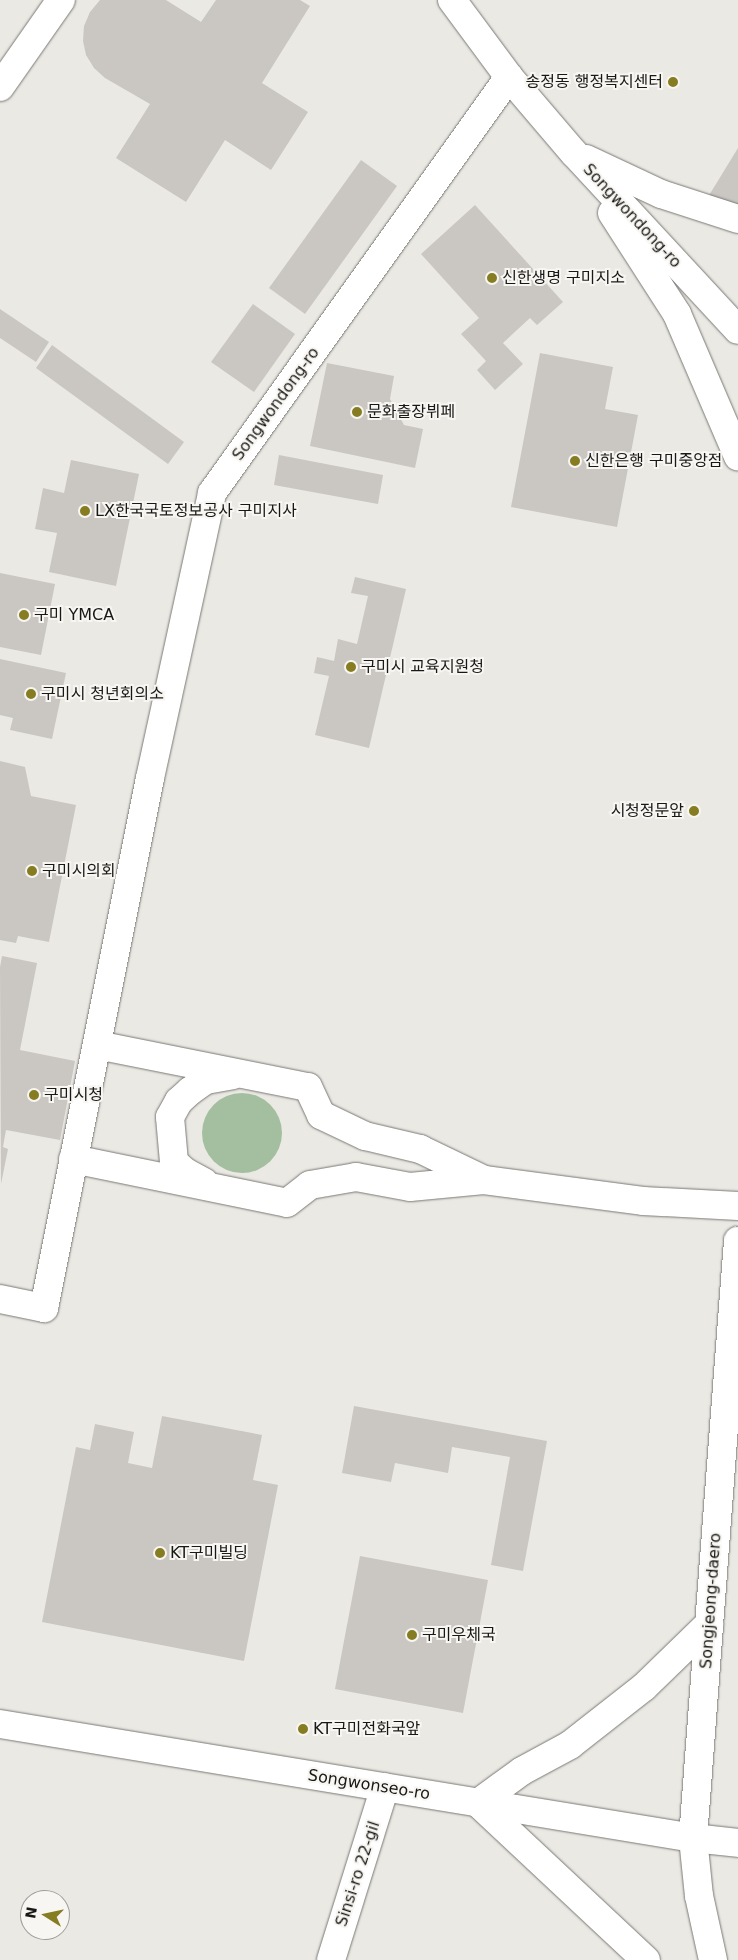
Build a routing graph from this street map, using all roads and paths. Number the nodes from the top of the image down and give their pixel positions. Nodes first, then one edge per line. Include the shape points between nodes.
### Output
1 (60, 0) edge
2 (460, 4) edge
3 (509, 77) junction
4 (0, 87) edge
5 (574, 153) junction
6 (738, 219) edge
7 (738, 330) edge
8 (738, 456) edge
9 (97, 1045) junction
10 (241, 1074) junction
11 (73, 1159) junction
12 (484, 1180) junction
13 (216, 1189) junction
14 (738, 1206) edge
15 (738, 1241) edge
16 (0, 1299) edge
17 (709, 1624) junction
18 (0, 1724) edge
19 (385, 1788) junction
20 (478, 1803) junction
21 (693, 1838) junction
22 (738, 1843) edge
23 (331, 1960) edge
24 (646, 1960) edge
25 (714, 1960) edge

1 - 4 street
2 - 3 street, Songwondong-ro
3 - 5 street, Songwondong-ro
3 - 9 street, Songwondong-ro via 212,493 150,778
5 - 6 street via 661,194
5 - 7 street, Songwondong-ro
5 - 8 street via 677,314
9 - 10 street
9 - 11 street, Songwondong-ro
10 - 12 street via 308,1087 321,1115 365,1136 420,1149
10 - 13 street via 206,1080 178,1101 170,1118 174,1162
11 - 13 street
11 - 16 street, Songwondong-ro via 44,1308
12 - 13 street via 410,1187 356,1178 310,1185 286,1203
12 - 14 street via 643,1201
15 - 17 street, Songjeong-daero
17 - 20 street via 644,1687 577,1739 522,1771
17 - 21 street, Songjeong-daero
18 - 19 street, Songwonseo-ro
19 - 20 street, Songwonseo-ro
19 - 23 street, Sinsi-ro 22-gil
20 - 21 street, Songwonseo-ro
20 - 24 street
21 - 22 street, Songwonseo-ro
21 - 25 street, Songjeong-daero via 700,1896

